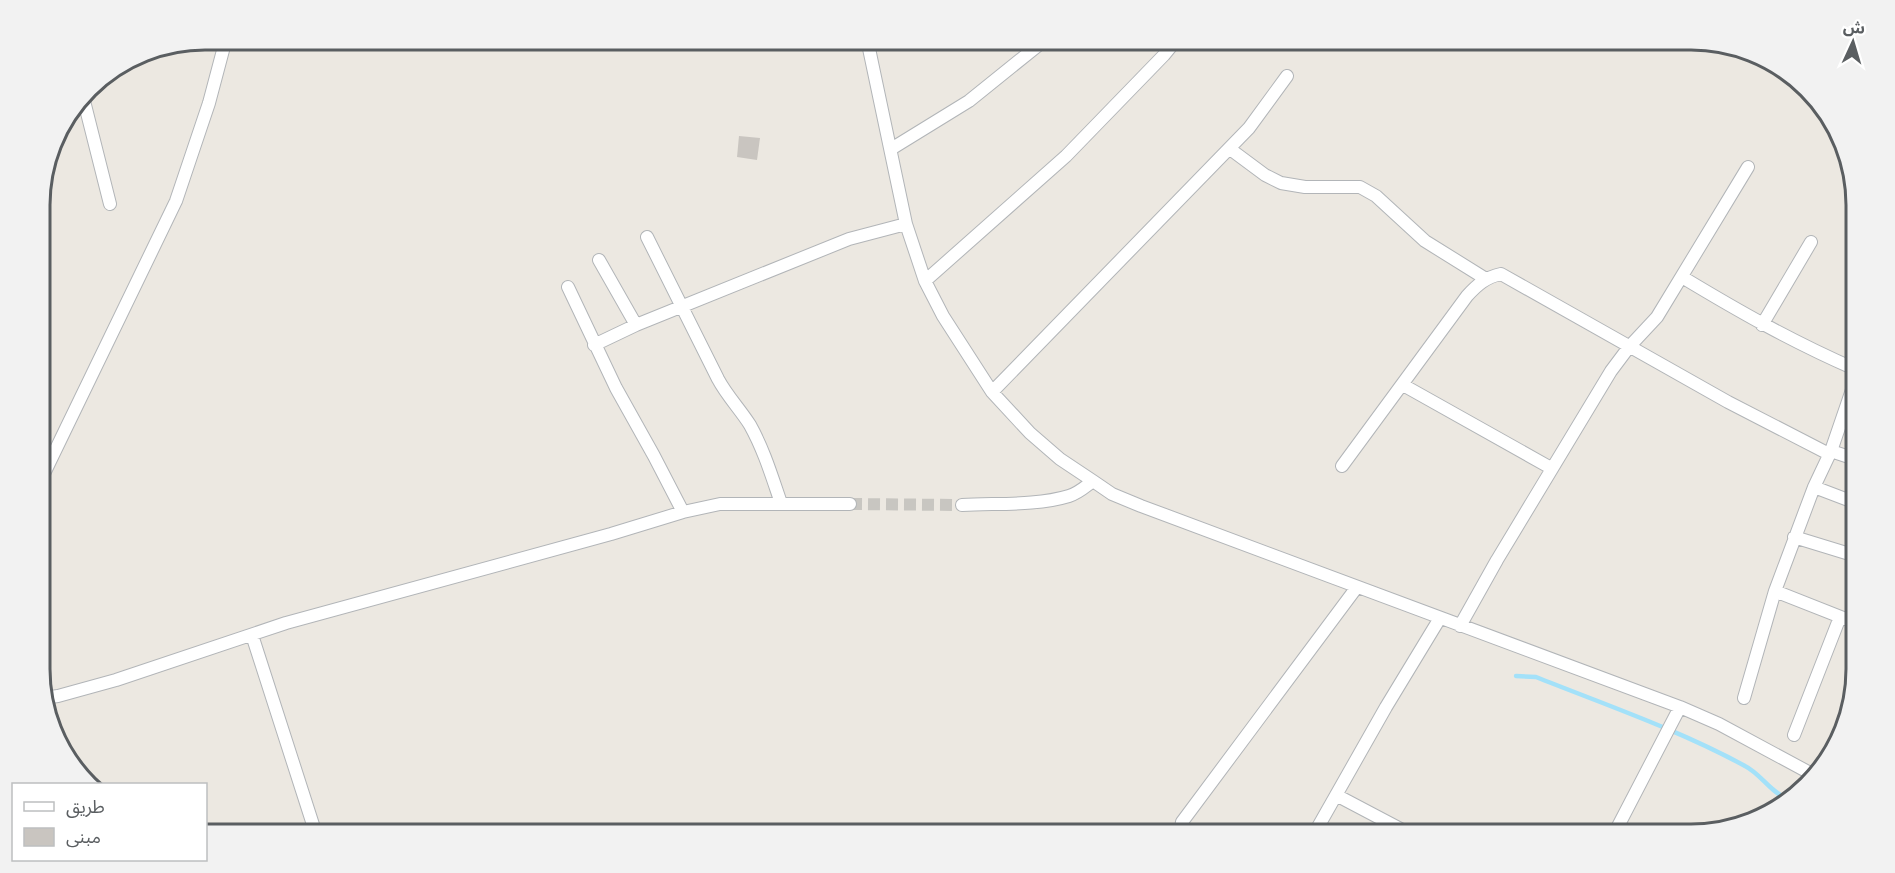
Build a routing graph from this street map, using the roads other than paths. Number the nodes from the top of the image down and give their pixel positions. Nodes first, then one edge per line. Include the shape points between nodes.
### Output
1 (223, 49) edge
2 (869, 49) edge
3 (1034, 49) edge
4 (1168, 49) edge
5 (1287, 76) dead end
6 (84, 106) edge
7 (891, 149) junction
8 (1230, 149) junction
9 (1748, 167) dead end
10 (110, 204) dead end
11 (906, 224) junction
12 (647, 237) dead end
13 (1811, 242) dead end
14 (599, 260) dead end
15 (1682, 277) junction
16 (1485, 279) junction
17 (926, 281) junction
18 (568, 287) dead end
19 (682, 307) junction
20 (636, 325) junction
21 (1762, 325) junction
22 (594, 345) junction
23 (1629, 347) junction
24 (1846, 365) edge
25 (1403, 385) junction
26 (992, 392) junction
27 (1846, 407) edge
28 (1830, 453) junction
29 (1846, 457) edge
30 (49, 463) edge
31 (1342, 466) dead end
32 (1551, 468) junction
33 (1093, 481) junction
34 (1814, 487) junction
35 (1846, 499) edge
36 (781, 503) junction
37 (850, 504) tunnel mouth
38 (962, 505) tunnel mouth
39 (683, 512) junction
40 (1794, 537) junction
41 (1846, 553) edge
42 (1357, 587) junction
43 (1775, 591) junction
44 (1840, 617) junction
45 (1440, 618) junction
46 (1846, 619) edge
47 (1460, 626) junction
48 (252, 635) junction
49 (53, 697) edge
50 (1744, 698) dead end
51 (1680, 707) junction
52 (1794, 735) dead end
53 (1806, 771) edge
54 (1336, 795) junction
55 (1182, 823) edge
56 (1320, 823) edge
57 (1390, 823) edge
58 (1620, 823) edge
59 (313, 824) edge

1 - 30 street via 176,201
2 - 7 street
3 - 7 street via 969,101
4 - 17 street via 1066,156
5 - 8 street
6 - 10 street
7 - 11 street
8 - 16 street via 1281,183 1360,187 1376,196 1425,241
8 - 26 street
9 - 15 street
11 - 17 street
11 - 19 street via 849,239
12 - 19 street
13 - 21 street
14 - 20 street
15 - 21 street
15 - 23 street via 1657,317
16 - 23 street via 1501,274
16 - 25 street via 1467,296
17 - 26 street via 943,316
18 - 22 street
19 - 20 street
19 - 36 street via 723,387 749,424
20 - 22 street
21 - 24 street
22 - 39 street
23 - 28 street
23 - 32 street
25 - 31 street
25 - 32 street
26 - 33 street via 1030,433
27 - 28 street
28 - 29 street
28 - 34 street
32 - 47 street
33 - 38 street via 1070,496 1049,500
33 - 42 street via 1140,506
34 - 35 street
34 - 40 street
36 - 37 street
36 - 39 street via 720,504
39 - 48 street
40 - 41 street
40 - 43 street
42 - 45 street
42 - 55 street
43 - 44 street
43 - 50 street
44 - 46 street
44 - 52 street
45 - 47 street
45 - 54 street
47 - 51 street
48 - 49 street
48 - 59 street
51 - 53 street
51 - 58 street
54 - 56 street
54 - 57 street

